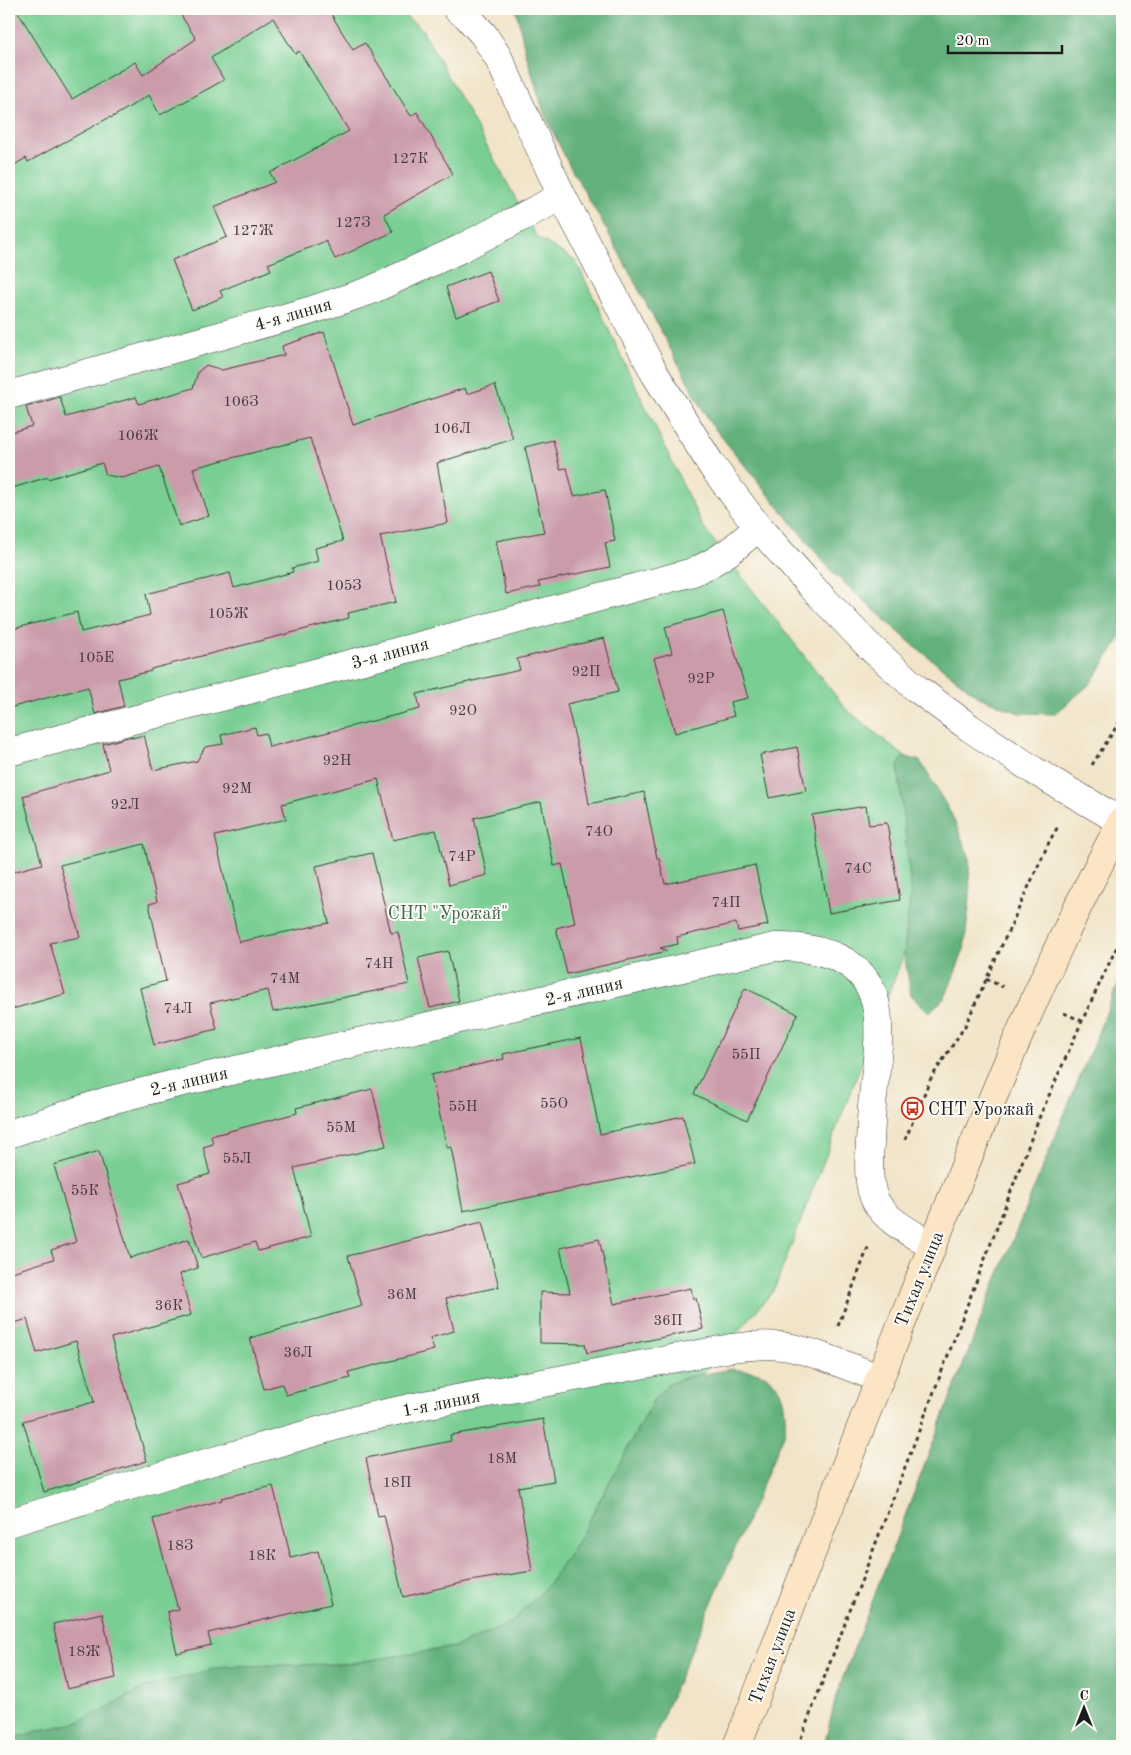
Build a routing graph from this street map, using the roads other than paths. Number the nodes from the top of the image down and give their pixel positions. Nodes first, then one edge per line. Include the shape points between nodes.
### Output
1 (457, 9) edge
2 (562, 196) junction
3 (9, 395) edge
4 (758, 527) junction
5 (9, 752) edge
6 (1122, 821) edge
7 (9, 1134) edge
8 (932, 1246) junction
9 (879, 1378) junction
10 (9, 1523) edge
11 (738, 1746) edge

1 - 2 street via 483,34 498,57
2 - 3 street, 4-я линия via 369,291 309,311
2 - 4 street via 655,374 712,466
4 - 5 street, 3-я линия via 716,562 693,572
4 - 6 street via 869,646 916,688 1017,760
6 - 8 main road, Тихая улица via 1034,1000
7 - 8 street, 2-я линия via 108,1101 174,1084 765,950 798,947 835,956 851,965 872,993 878,1047 869,1160 871,1185 881,1209
8 - 9 main road, Тихая улица
9 - 10 street, 1-я линия via 782,1346 731,1348 364,1418
9 - 11 main road, Тихая улица

